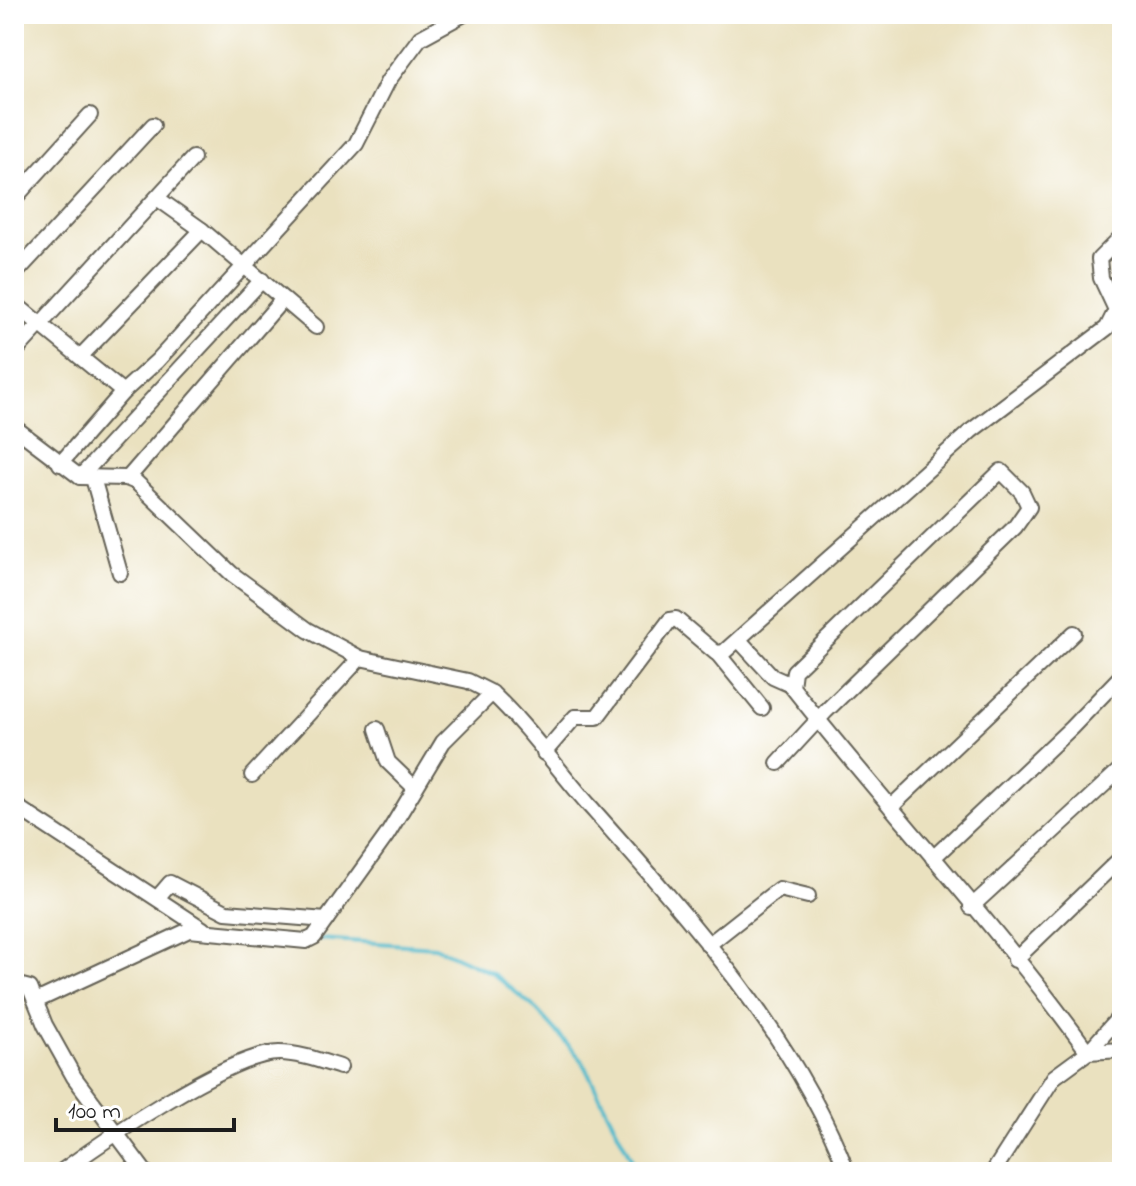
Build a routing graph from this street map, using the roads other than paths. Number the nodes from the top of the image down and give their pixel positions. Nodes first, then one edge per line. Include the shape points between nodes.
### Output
1 (464, 14) edge
2 (90, 115) dead end
3 (153, 125) dead end
4 (193, 158) dead end
5 (157, 198) junction
6 (14, 199) edge
7 (202, 230) junction
8 (1122, 236) edge
9 (244, 265) junction
10 (14, 275) edge
11 (262, 280) junction
12 (283, 299) junction
13 (14, 303) edge
14 (42, 326) junction
15 (316, 327) dead end
16 (14, 353) edge
17 (80, 357) junction
18 (123, 392) junction
19 (14, 427) edge
20 (60, 464) junction
21 (86, 478) junction
22 (128, 478) junction
23 (120, 573) dead end
24 (1074, 633) dead end
25 (739, 640) junction
26 (718, 654) junction
27 (360, 658) junction
28 (1120, 680) edge
29 (791, 685) junction
30 (492, 693) junction
31 (762, 708) dead end
32 (818, 720) junction
33 (377, 729) dead end
34 (544, 753) junction
35 (778, 763) dead end
36 (1122, 768) edge
37 (252, 775) dead end
38 (415, 788) junction
39 (14, 805) edge
40 (891, 807) junction
41 (1122, 857) edge
42 (933, 858) junction
43 (163, 890) junction
44 (808, 896) dead end
45 (971, 907) junction
46 (321, 927) junction
47 (203, 929) junction
48 (708, 945) junction
49 (1015, 960) junction
50 (14, 984) edge
51 (36, 1001) junction
52 (1122, 1014) edge
53 (1122, 1050) edge
54 (1088, 1052) junction
55 (340, 1067) dead end
56 (115, 1133) junction
57 (62, 1171) edge
58 (145, 1172) edge
59 (847, 1172) edge
60 (993, 1172) edge

1 - 9 street via 420,38 388,81 356,144
2 - 6 street
3 - 10 street
4 - 5 street
5 - 7 street
5 - 14 street
7 - 9 street
7 - 17 street
8 - 25 street via 1099,259 1101,278 1116,310 1107,328 971,431
9 - 11 street
9 - 18 street
11 - 12 street
11 - 21 street
12 - 15 street
12 - 22 street
13 - 14 street
14 - 16 street
14 - 17 street
17 - 18 street
18 - 20 street
19 - 20 street
20 - 21 street
21 - 22 street
21 - 23 street
22 - 27 street via 232,574 308,630
24 - 40 street
25 - 26 street
25 - 29 street via 773,677
26 - 31 street
26 - 34 street via 671,619 598,716 575,717
27 - 30 street via 468,681
27 - 37 street
28 - 42 street
29 - 32 street
29 - 32 street via 794,671 1001,471 1022,492 1029,507 1015,527
30 - 34 street
30 - 38 street via 443,742
32 - 35 street
32 - 40 street
33 - 38 street via 388,762
34 - 48 street
36 - 45 street
38 - 46 street
39 - 43 street
40 - 42 street
41 - 49 street
42 - 45 street
43 - 46 street via 226,912
43 - 47 street
44 - 48 street via 779,889
45 - 49 street
46 - 47 street via 306,941
47 - 51 street via 180,933
48 - 59 street via 776,1041
49 - 54 street
50 - 51 street via 29,986
51 - 56 street via 74,1077
52 - 54 street
53 - 54 street
54 - 60 street via 1048,1083
55 - 56 street via 289,1054 263,1055 233,1066
56 - 57 street
56 - 58 street

